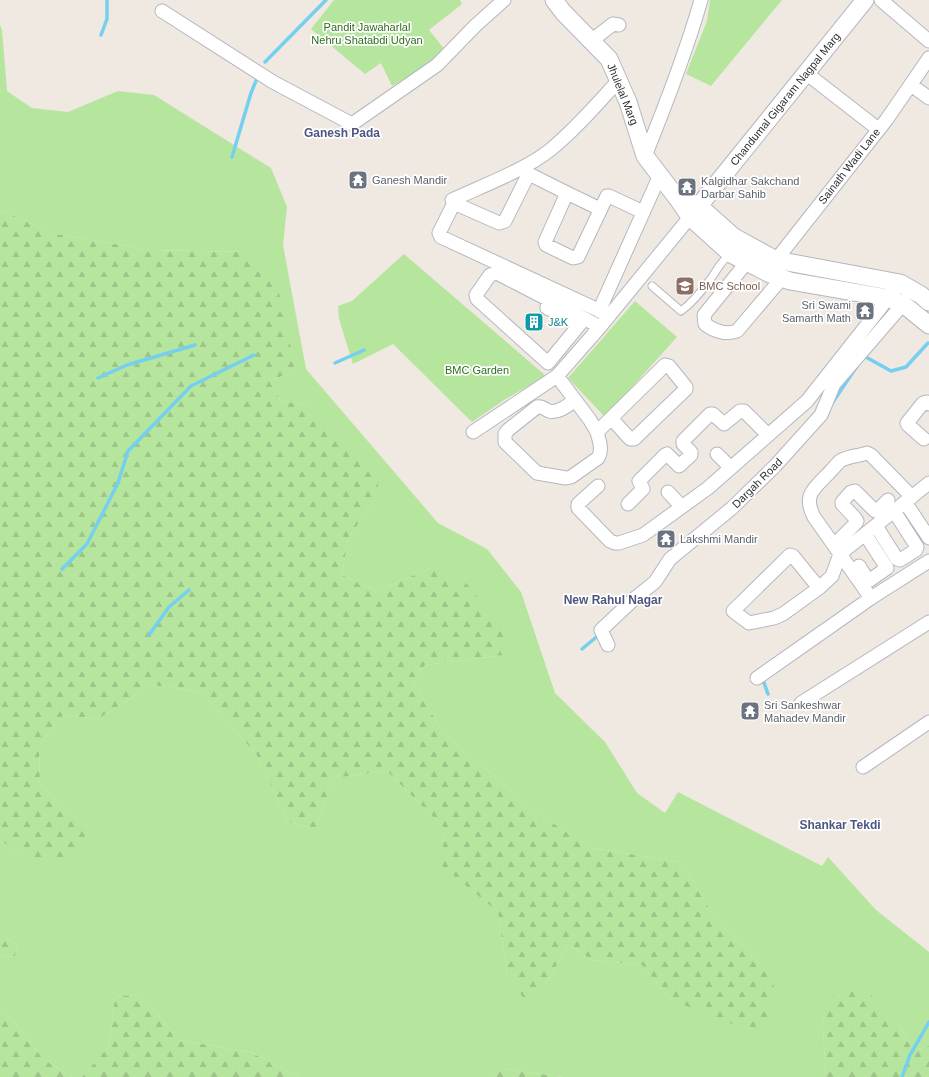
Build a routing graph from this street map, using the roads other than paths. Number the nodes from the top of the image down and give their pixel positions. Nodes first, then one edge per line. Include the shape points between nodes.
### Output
1 (504, 0) edge
2 (554, 0) edge
3 (701, 0) edge
4 (865, 0) edge
5 (881, 0) edge
6 (162, 11) dead end
7 (619, 25) dead end
8 (929, 40) edge
9 (591, 41) junction
10 (929, 58) edge
11 (806, 73) junction
12 (619, 80) junction
13 (911, 85) junction
14 (929, 98) edge
15 (878, 129) junction
16 (645, 156) junction
17 (660, 175) junction
18 (566, 193) junction
19 (452, 200) dead end
20 (600, 209) junction
21 (643, 212) junction
22 (694, 212) junction
23 (736, 247) junction
24 (747, 262) junction
25 (776, 271) junction
26 (489, 277) junction
27 (900, 283) junction
28 (652, 286) dead end
29 (531, 299) dead end
30 (549, 300) junction
31 (896, 301) junction
32 (929, 302) edge
33 (604, 313) junction
34 (929, 325) edge
35 (600, 326) junction
36 (557, 376) junction
37 (575, 400) junction
38 (929, 404) edge
39 (611, 418) junction
40 (473, 432) dead end
41 (597, 432) junction
42 (768, 435) junction
43 (924, 439) dead end
44 (716, 454) dead end
45 (731, 468) junction
46 (598, 486) dead end
47 (927, 489) edge
48 (668, 492) dead end
49 (909, 499) junction
50 (628, 504) dead end
51 (891, 506) junction
52 (682, 507) junction
53 (876, 526) junction
54 (865, 534) junction
55 (929, 538) edge
56 (840, 549) junction
57 (929, 561) edge
58 (819, 588) junction
59 (871, 598) junction
60 (929, 622) edge
61 (608, 645) dead end
62 (757, 678) dead end
63 (801, 703) dead end
64 (929, 722) edge
65 (863, 766) dead end

1 - 6 street via 437,65 352,124 273,82
2 - 9 street, Jhulelal Marg
3 - 16 street via 676,80
4 - 11 street, Chandumal Gigaram Nagpal Marg
5 - 8 street
7 - 9 street via 614,24
9 - 12 street, Jhulelal Marg via 609,59
10 - 13 street, Sainath Wadi Lane
11 - 15 street
11 - 22 street, Chandumal Gigaram Nagpal Marg
12 - 16 street, Jhulelal Marg
12 - 19 street via 550,150 525,166
13 - 14 street
13 - 15 street, Sainath Wadi Lane
15 - 25 street, Sainath Wadi Lane
16 - 17 street, Jhulelal Marg
17 - 21 street
17 - 22 street, Jhulelal Marg via 677,198
18 - 20 street
18 - 20 street via 545,242 546,245 573,258 578,257
18 - 33 street via 528,175 505,222 500,223 454,204 439,233
20 - 21 street via 608,196
21 - 33 street
22 - 23 street via 734,237
22 - 33 street
23 - 24 street
23 - 25 street
23 - 28 lane via 681,312
24 - 25 street
24 - 25 street, Sainath Wadi Lane via 704,315 705,324 712,330 730,333 737,331
25 - 27 street
25 - 31 street via 790,281
26 - 29 street
26 - 30 street via 492,273 497,273
26 - 30 street via 476,295 477,299 548,363 580,324 547,308
27 - 31 street
27 - 32 street
30 - 35 street
31 - 34 street
31 - 42 street via 816,383 806,401
31 - 61 street, Dargah Road via 834,384 821,415 775,466 732,508 670,559 655,582 601,630
33 - 35 street
35 - 36 street
36 - 37 street
36 - 40 street
37 - 41 street
37 - 41 street via 552,412 537,407 508,430 505,434 506,442 536,474 566,478 572,477 598,458 601,453
38 - 43 street via 923,403 907,423
39 - 39 street via 630,439 634,439 686,387 669,366 665,365
39 - 41 street
42 - 45 street
42 - 50 street via 744,411 740,411 724,424 710,414 683,443 692,452 691,455 679,466 667,454 665,455 639,481 643,489
44 - 45 street
45 - 52 street
46 - 52 street via 578,504 578,507 610,541 615,543 642,535
47 - 49 street
48 - 52 street
49 - 51 street
49 - 55 street
49 - 56 street via 871,455 867,453 840,461 811,491 808,500 814,517
51 - 53 street
51 - 53 street via 917,547 916,550 900,560 897,559
51 - 56 street via 875,511 855,491 851,492 842,504 857,521
53 - 54 street
54 - 56 street
54 - 56 street via 887,567 870,580
56 - 58 street via 832,576
56 - 59 street
57 - 59 street
58 - 58 street via 774,618 749,623 733,611 790,555
59 - 62 street
60 - 63 street
64 - 65 street

